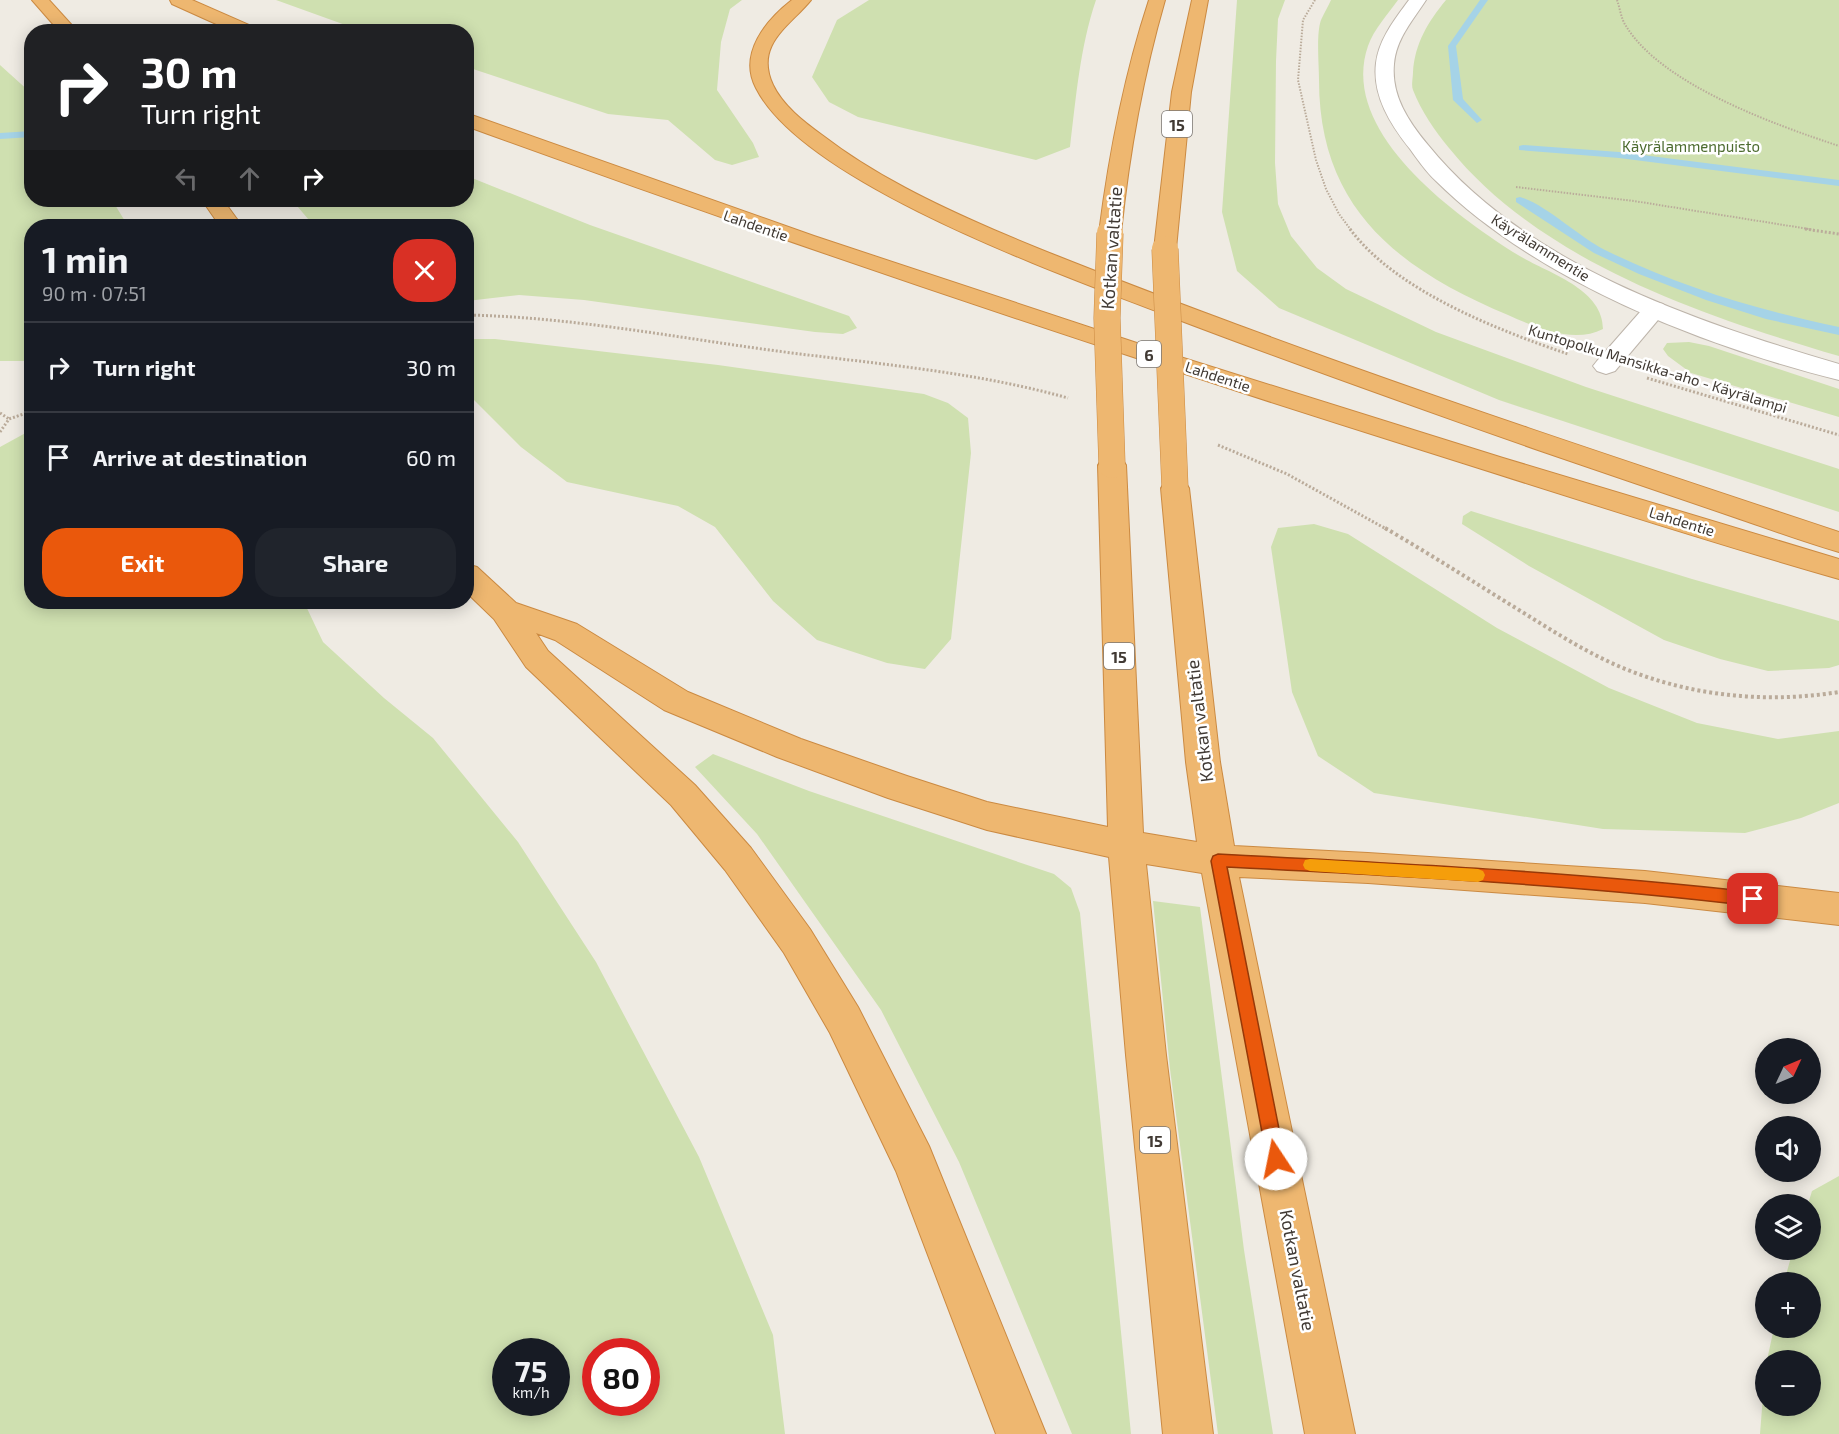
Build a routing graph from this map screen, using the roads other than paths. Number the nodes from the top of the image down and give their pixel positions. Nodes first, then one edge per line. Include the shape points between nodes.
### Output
1 (40, 0) edge
2 (178, 0) edge
3 (803, 0) edge
4 (1157, 0) edge
5 (1200, 0) edge
6 (1418, 0) edge
7 (62, 24) edge
8 (232, 24) edge
9 (474, 122) edge
10 (1655, 309) junction
11 (1606, 366) road end
12 (1839, 372) edge
13 (1839, 542) edge
14 (1839, 569) edge
15 (474, 582) edge
16 (505, 611) junction
17 (1126, 846) junction
18 (1218, 861) junction
19 (1839, 909) edge
20 (1022, 1434) edge
21 (1188, 1434) edge
22 (1330, 1434) edge

1 - 7 highway
2 - 8 highway
3 - 13 highway via 774,24 764,44 759,61 762,82 772,100 817,141 894,190 1055,262 1332,369
4 - 17 highway, Kotkan valtatie / 15, bridge via 1135,73 1115,180 1110,233 1107,318
5 - 18 highway, Kotkan valtatie / 15, bridge via 1177,128 1165,249 1175,488 1203,762
6 - 10 street, Käyrälammentie via 1398,29 1384,66 1393,109 1426,160 1459,191 1528,243 1583,275
9 - 14 highway, Lahdentie / 6 via 745,221 977,299
10 - 11 street
10 - 12 street, Käyrälammentie via 1733,340
15 - 16 highway
16 - 17 highway via 566,632 676,701 789,748 987,816
16 - 20 highway via 537,659 683,795 738,859 797,941 844,1020 914,1161
17 - 18 highway
17 - 21 highway, Kotkan valtatie / 15
18 - 19 highway via 1646,887
18 - 22 highway, Kotkan valtatie / 15

